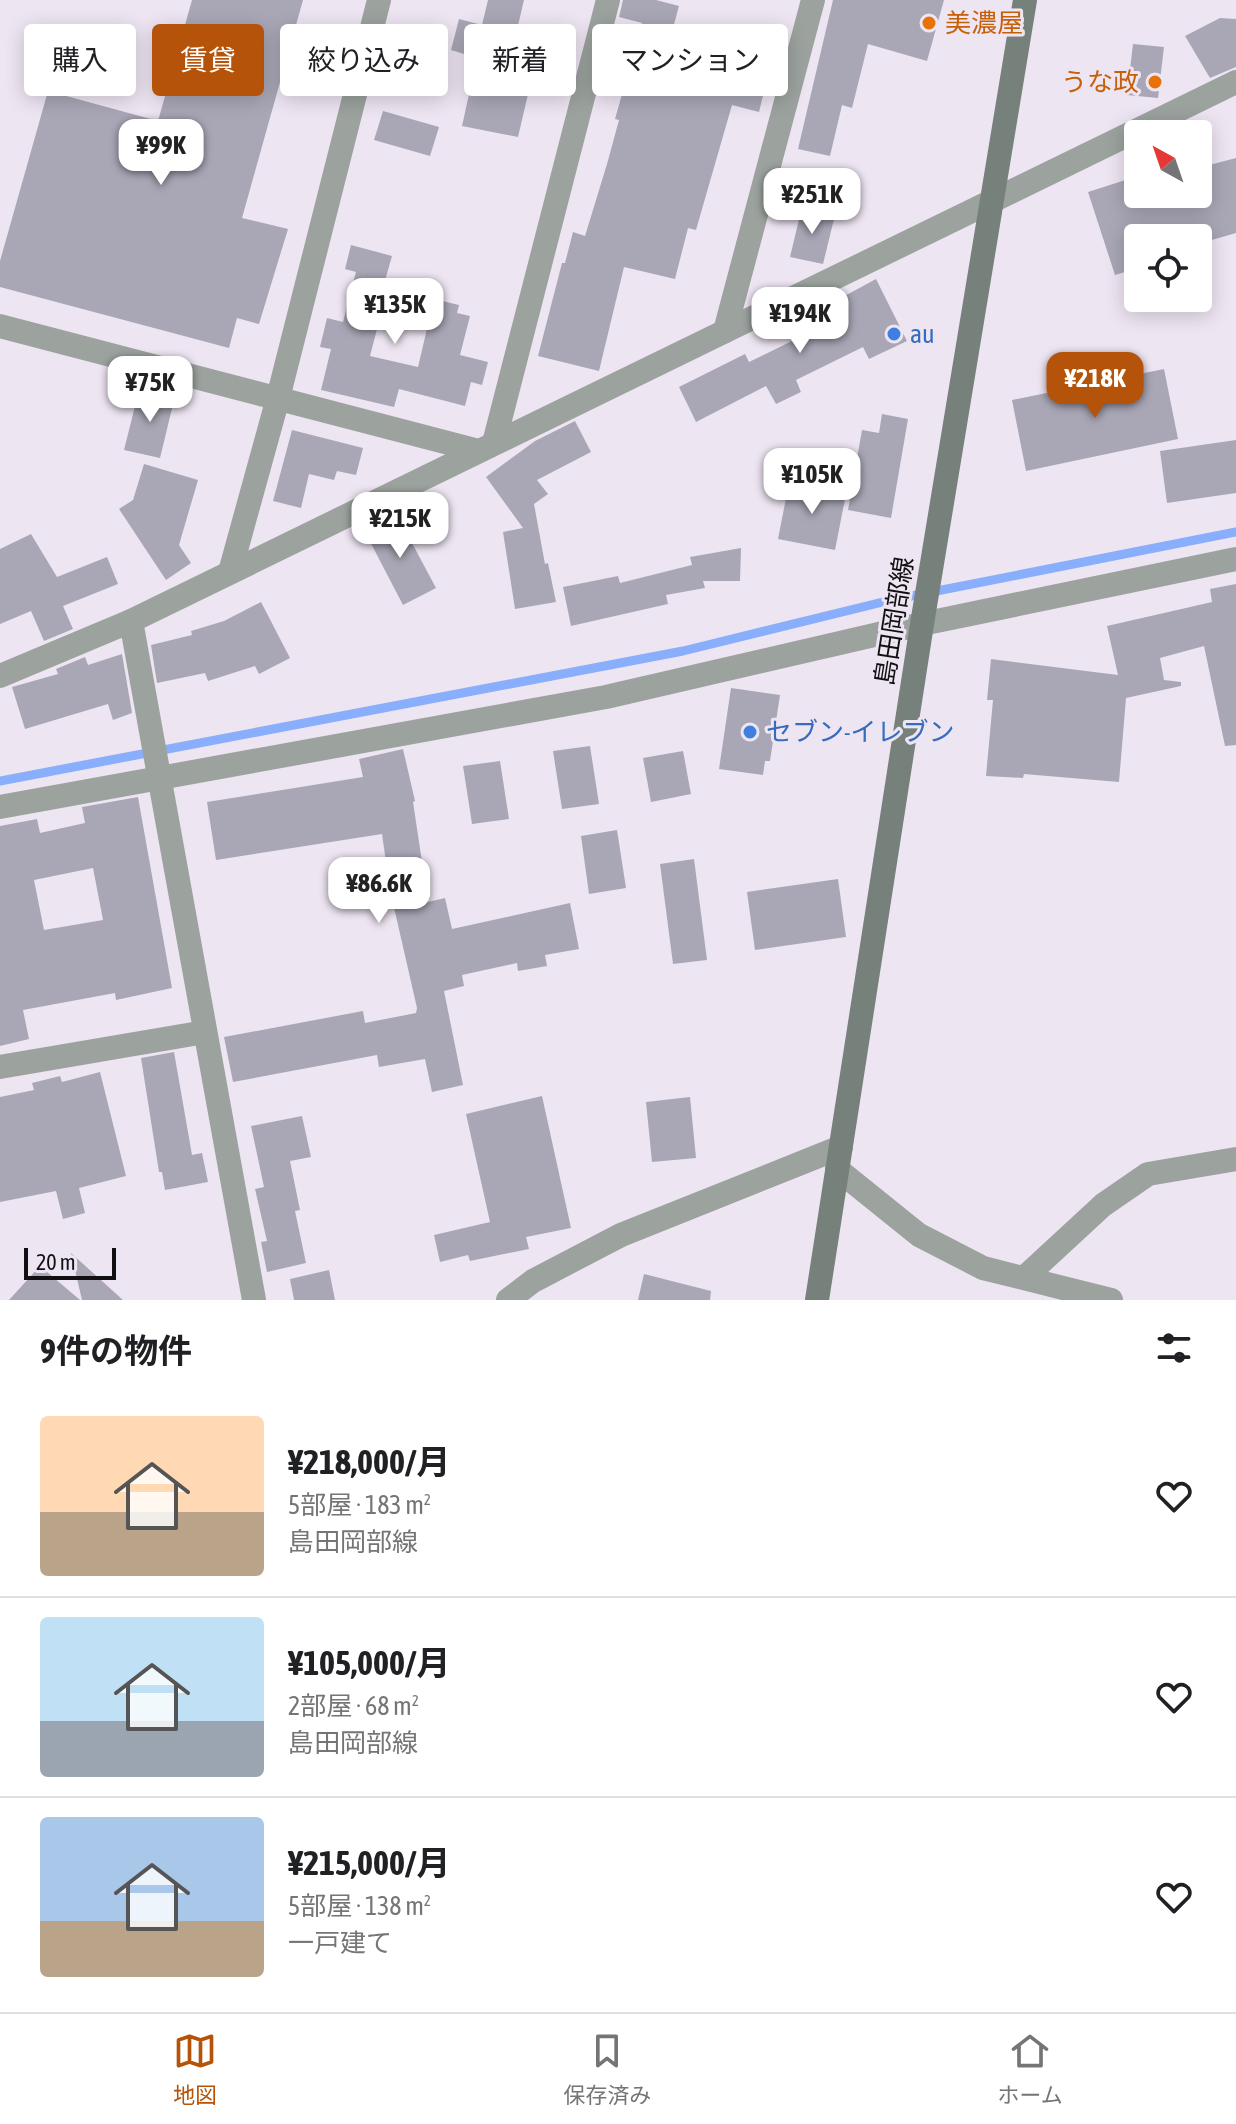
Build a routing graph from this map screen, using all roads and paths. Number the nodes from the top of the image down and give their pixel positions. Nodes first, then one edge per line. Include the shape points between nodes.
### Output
1 (379, 0) edge
2 (608, 0) edge
3 (813, 0) edge
4 (1025, 0) edge
5 (1236, 82) edge
6 (992, 199) junction
7 (0, 326) edge
8 (725, 331) junction
9 (278, 398) junction
10 (486, 447) junction
11 (1236, 559) edge
12 (230, 572) junction
13 (131, 621) junction
14 (922, 624) junction
15 (0, 676) edge
16 (159, 778) junction
17 (0, 807) edge
18 (205, 1032) junction
19 (0, 1067) edge
20 (839, 1158) junction
21 (1236, 1159) edge
22 (1025, 1277) junction
23 (537, 1290) edge
24 (254, 1300) edge
25 (508, 1300) edge
26 (817, 1300) edge
27 (1111, 1300) edge

1 - 9 street
2 - 10 street
3 - 8 street
4 - 6 main road, 島田岡部線
5 - 6 street
6 - 8 street
6 - 14 main road, 島田岡部線
7 - 9 street
8 - 10 street
9 - 10 street
9 - 12 street
10 - 12 street
11 - 14 street
12 - 13 street
13 - 15 street
13 - 16 street
14 - 16 street via 606,697
14 - 20 main road, 島田岡部線
16 - 17 street
16 - 18 street
18 - 19 street
18 - 24 street
20 - 22 street via 919,1235 983,1268
20 - 23 street via 621,1235
20 - 26 main road, 島田岡部線
21 - 22 street via 1148,1174 1103,1205
22 - 27 street
23 - 25 street

